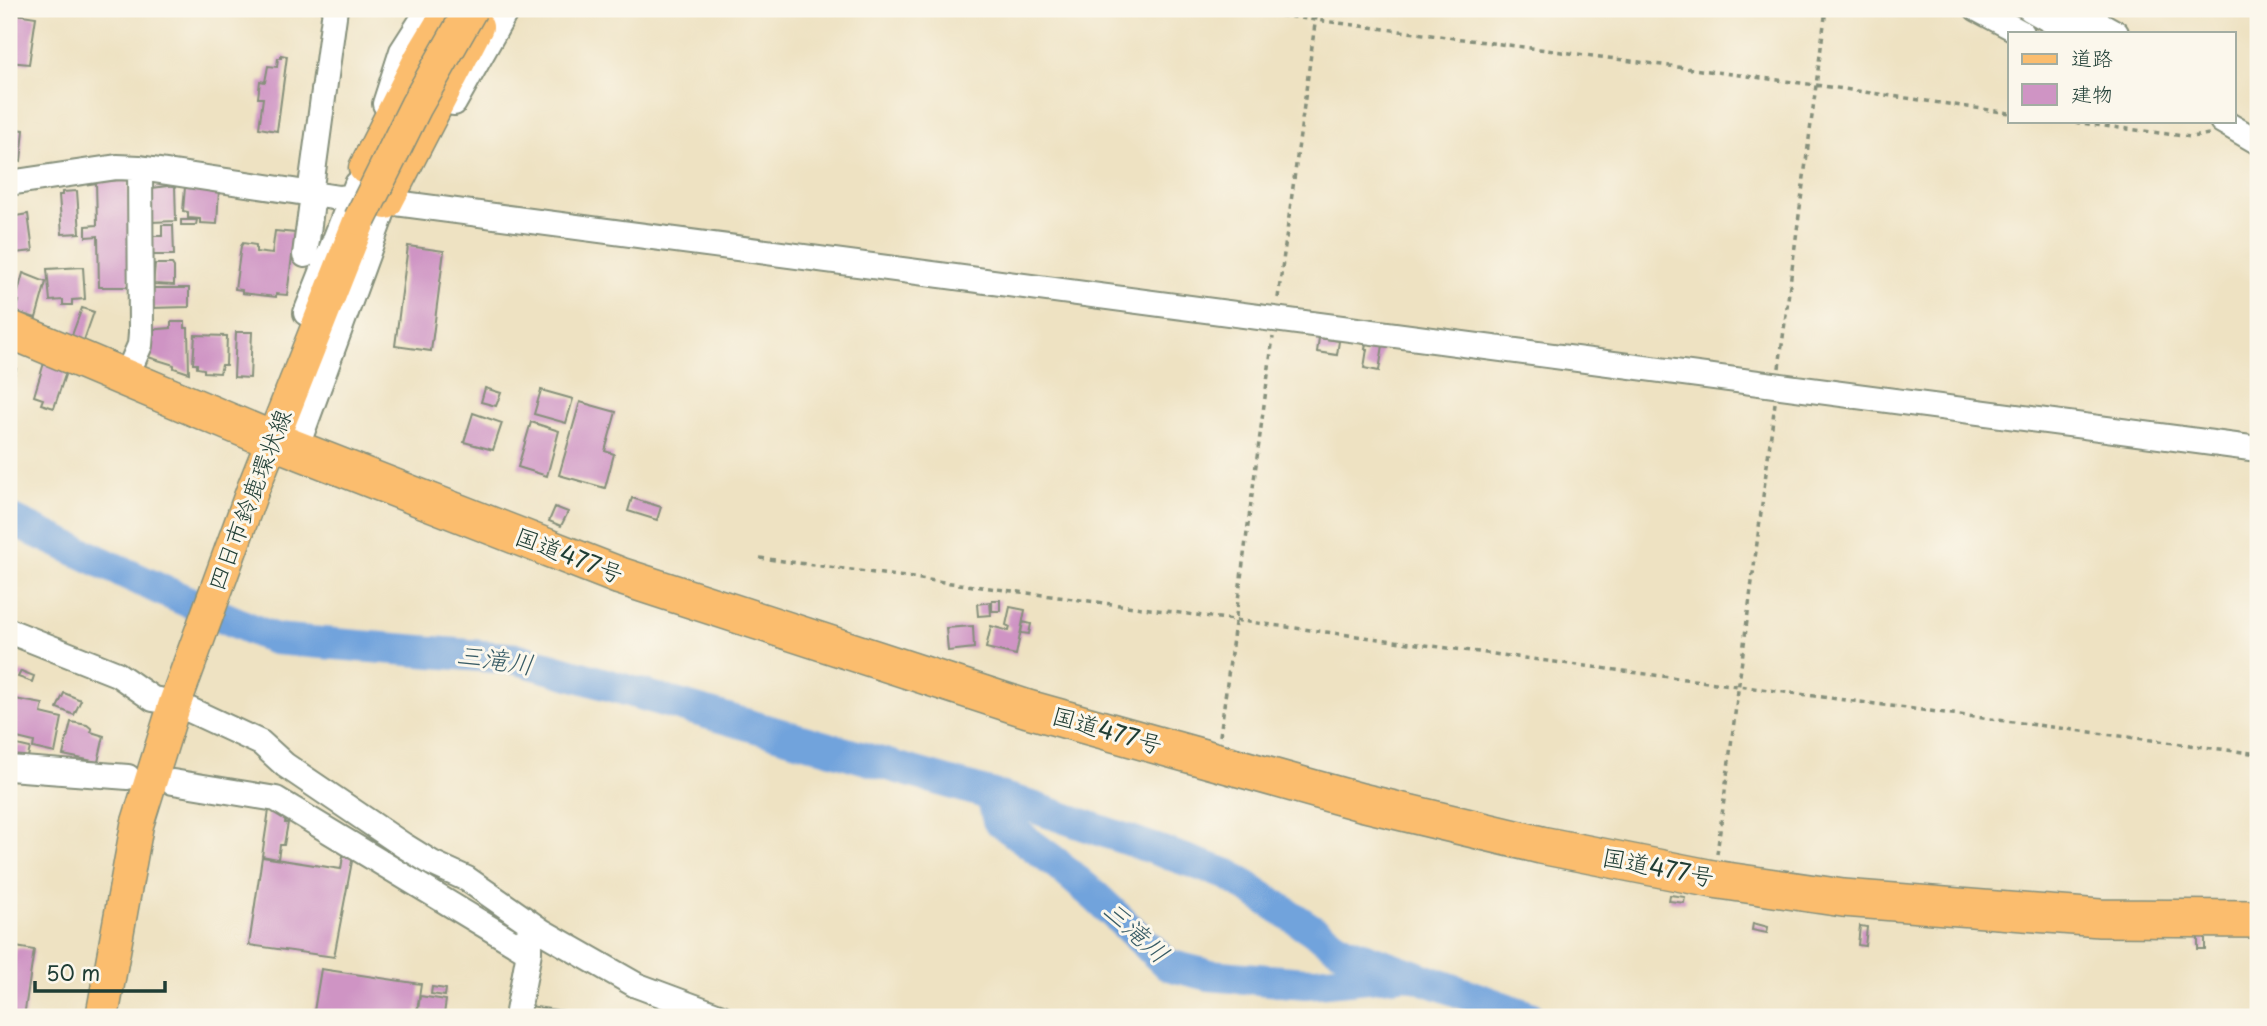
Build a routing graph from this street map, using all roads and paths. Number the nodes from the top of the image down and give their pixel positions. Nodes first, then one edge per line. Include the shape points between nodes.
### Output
1 (335, 9) edge
2 (429, 9) edge
3 (450, 9) edge
4 (471, 9) edge
5 (487, 9) edge
6 (507, 9) edge
7 (1231, 9) edge
8 (1317, 9) edge
9 (1826, 9) edge
10 (1977, 9) edge
11 (2030, 9) edge
12 (1315, 20) junction
13 (2068, 22) edge
14 (2020, 32) edge
15 (2112, 32) edge
16 (1816, 85) junction
17 (2008, 113) edge
18 (2073, 122) edge
19 (2240, 131) edge
20 (413, 151) junction
21 (365, 168) junction
22 (140, 169) junction
23 (9, 183) edge
24 (311, 194) junction
25 (366, 207) junction
26 (304, 255) dead end
27 (1275, 320) junction
28 (14, 330) edge
29 (125, 379) junction
30 (1777, 385) junction
31 (276, 441) junction
32 (2258, 449) edge
33 (760, 558) dead end
34 (1237, 622) junction
35 (10, 636) edge
36 (1738, 686) junction
37 (180, 690) junction
38 (2258, 754) edge
39 (1216, 762) junction
40 (9, 768) edge
41 (128, 777) dead end
42 (173, 782) dead end
43 (2258, 854) edge
44 (432, 863) junction
45 (1713, 879) junction
46 (2255, 883) dead end
47 (2258, 919) edge
48 (529, 952) junction
49 (102, 1017) edge
50 (517, 1017) edge
51 (722, 1017) edge

1 - 24 street
2 - 21 street via 402,51
3 - 21 main road
4 - 25 main road, 四日市鈴鹿環状線, bridge
5 - 20 main road
6 - 20 street via 449,113
7 - 12 path
8 - 12 path
9 - 16 path
10 - 14 street
11 - 13 street
12 - 16 path
12 - 27 path
13 - 15 street
16 - 17 path
16 - 30 path
18 - 19 path via 2191,137
20 - 25 main road
21 - 25 street
22 - 23 street via 117,167
22 - 24 street
22 - 29 street via 141,333
24 - 25 street
24 - 26 street
25 - 27 street
25 - 31 main road, 四日市鈴鹿環状線
27 - 30 street
27 - 34 path
28 - 29 highway, 国道477号
29 - 31 highway, 国道477号
30 - 32 street
30 - 36 path
31 - 37 main road, 四日市鈴鹿環状線 via 253,489
31 - 39 highway, 国道477号 via 620,576 1028,709
33 - 34 path
34 - 36 path
34 - 39 path
35 - 37 street via 117,674 153,699
36 - 38 path
36 - 45 path
37 - 44 street
37 - 49 main road, 四日市鈴鹿環状線 via 137,825
39 - 45 highway, 国道477号 via 1541,845
40 - 41 street
42 - 48 street via 276,799
43 - 46 path
44 - 48 street via 512,928
44 - 51 street via 467,879 543,932 636,985
45 - 47 highway, 国道477号 via 1843,898 2100,918
48 - 50 street

